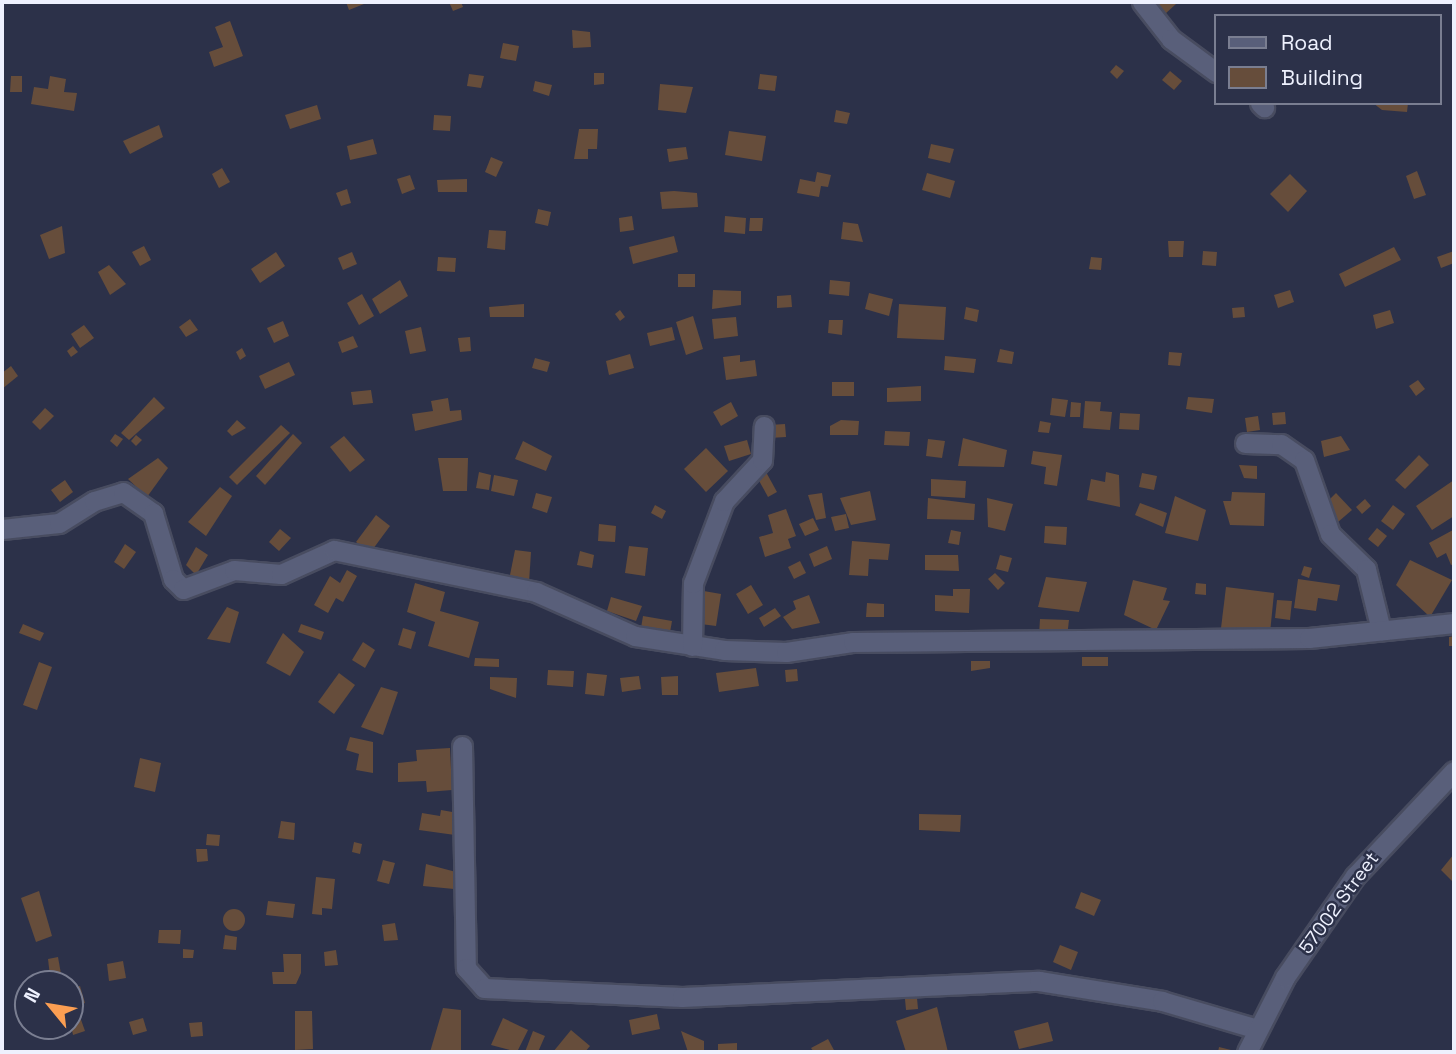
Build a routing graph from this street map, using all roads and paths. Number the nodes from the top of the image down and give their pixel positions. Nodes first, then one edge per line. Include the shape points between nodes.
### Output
1 (1142, 2) edge
2 (1214, 71) edge
3 (764, 426) dead end
4 (1245, 443) dead end
5 (2, 528) edge
6 (1454, 623) edge
7 (1381, 630) junction
8 (692, 646) junction
9 (462, 746) dead end
10 (1454, 771) edge
11 (1257, 1029) junction
12 (1247, 1052) edge

1 - 2 street via 1171,39
3 - 8 street via 762,460 724,501 693,583
4 - 7 street via 1281,444 1304,460 1330,534 1366,569
5 - 8 street via 59,523 94,501 124,492 153,513 175,583 183,589 234,570 281,574 334,551 536,592 635,636
6 - 7 street
7 - 8 street via 1309,638 853,642 786,652
9 - 11 street via 466,968 484,988 682,997 1039,981 1162,1001
10 - 11 street, 57002 Street via 1355,876
11 - 12 street, 57002 Street

